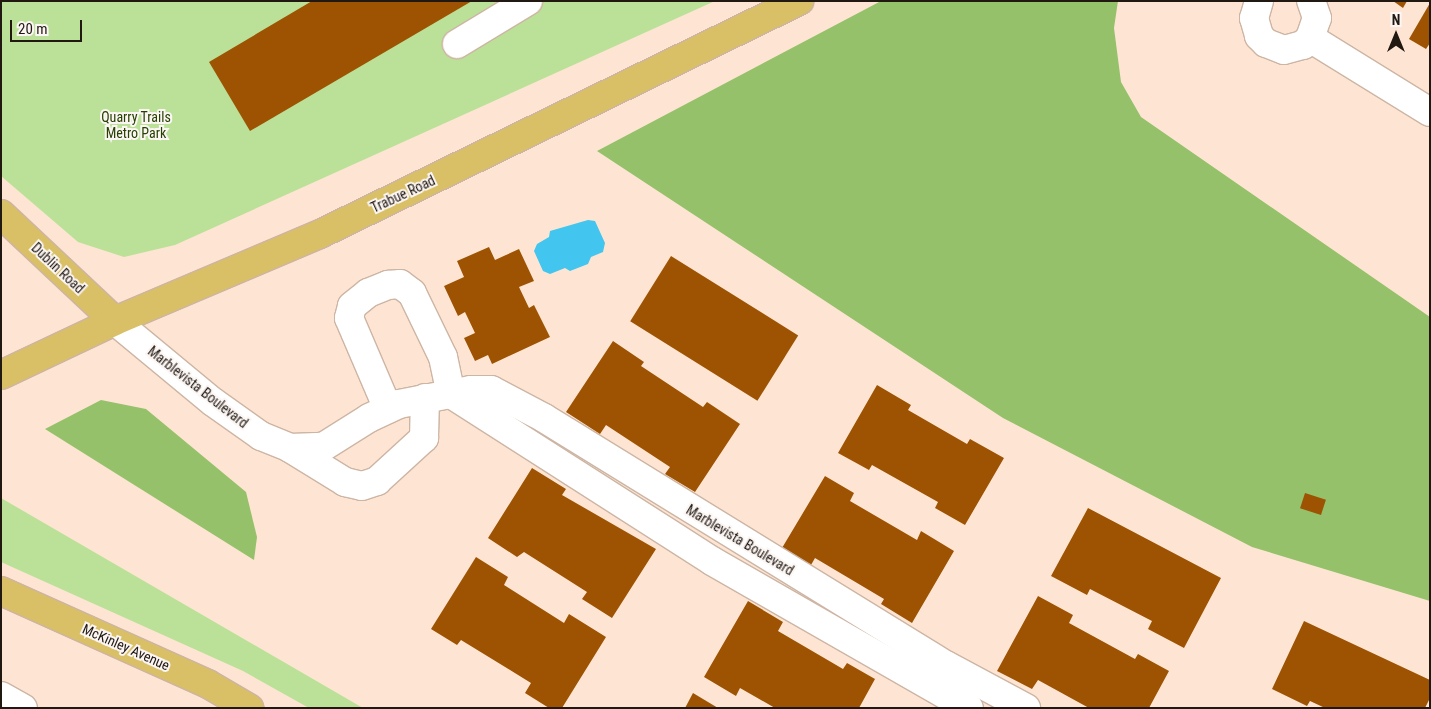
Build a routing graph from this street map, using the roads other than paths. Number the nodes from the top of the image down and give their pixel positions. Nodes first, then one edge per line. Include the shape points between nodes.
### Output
1 (528, 1) edge
2 (799, 1) edge
3 (1259, 1) edge
4 (1311, 1) edge
5 (1310, 38) junction
6 (457, 44) dead end
7 (1430, 112) edge
8 (1, 214) edge
9 (115, 321) junction
10 (1, 375) edge
11 (438, 396) junction
12 (388, 409) junction
13 (544, 418) junction
14 (528, 443) junction
15 (290, 448) junction
16 (729, 534) junction
17 (712, 561) junction
18 (1, 591) edge
19 (946, 665) junction
20 (933, 689) junction
21 (249, 708) edge
22 (969, 708) edge
23 (1026, 708) edge

1 - 6 street
2 - 9 main road, Trabue Road via 320,234
3 - 5 street via 1255,27 1266,43 1284,50 1303,45
4 - 5 street via 1317,18
5 - 7 street
8 - 9 main road, Dublin Road
9 - 10 main road, Trabue Road
9 - 15 street, Marblevista Boulevard via 213,402 261,436
11 - 12 street, Marblevista Boulevard
11 - 12 street via 443,357 412,293 400,284 388,285 368,293 352,306 350,318
11 - 13 street, Marblevista Boulevard via 492,390
11 - 14 street
11 - 15 street via 424,438 376,481 362,486 345,482
12 - 15 street, Marblevista Boulevard via 323,447
13 - 14 street
13 - 16 street, Marblevista Boulevard
14 - 17 street
16 - 17 street
16 - 19 street, Marblevista Boulevard
17 - 20 street
18 - 21 main road, McKinley Avenue via 208,684
19 - 20 street
19 - 23 street, Marblevista Boulevard
20 - 22 street

